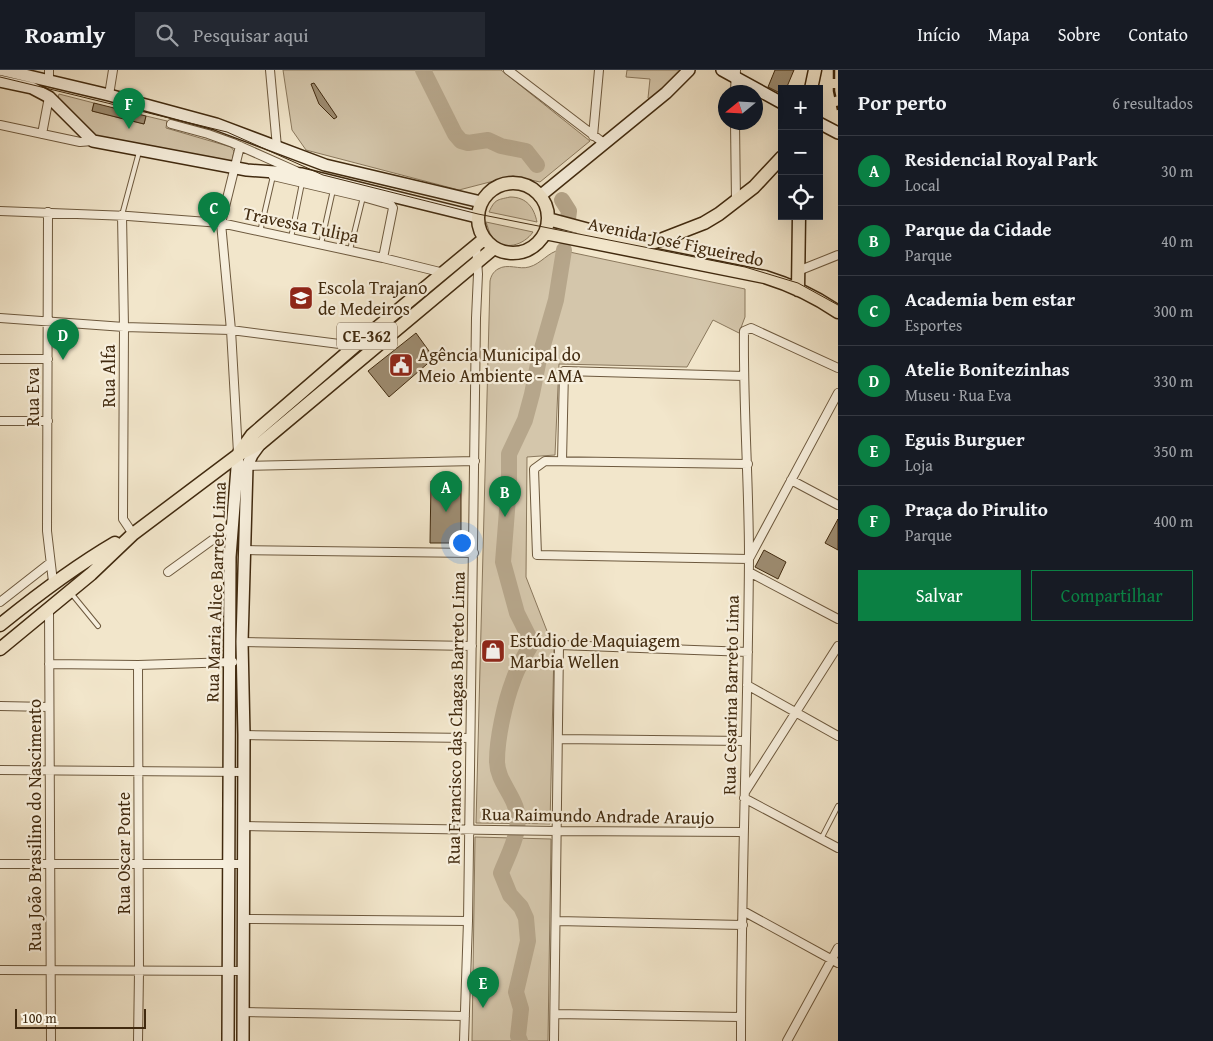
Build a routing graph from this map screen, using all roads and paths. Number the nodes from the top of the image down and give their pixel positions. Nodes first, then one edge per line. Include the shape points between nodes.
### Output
1 (3, 70) edge
2 (112, 70) edge
3 (270, 70) edge
4 (508, 70) edge
5 (599, 70) edge
6 (689, 70) edge
7 (722, 70) edge
8 (815, 70) edge
9 (736, 74) edge
10 (49, 75) edge
11 (0, 81) edge
12 (812, 85) edge
13 (109, 95) junction
14 (49, 97) junction
15 (778, 100) edge
16 (170, 124) dead end
17 (0, 125) edge
18 (823, 125) edge
19 (735, 130) edge
20 (838, 133) edge
21 (42, 134) junction
22 (593, 136) junction
23 (93, 141) junction
24 (605, 144) junction
25 (240, 146) junction
26 (276, 147) junction
27 (140, 150) junction
28 (778, 161) edge
29 (234, 168) junction
30 (247, 170) junction
31 (272, 176) junction
32 (302, 178) junction
33 (333, 190) junction
34 (540, 196) junction
35 (363, 197) junction
36 (481, 202) junction
37 (736, 202) junction
38 (0, 210) edge
39 (48, 212) junction
40 (122, 215) junction
41 (477, 217) junction
42 (548, 219) junction
43 (799, 220) edge
44 (221, 223) junction
45 (260, 232) junction
46 (544, 233) junction
47 (291, 238) junction
48 (321, 244) junction
49 (485, 245) junction
50 (350, 251) junction
51 (838, 255) edge
52 (383, 258) junction
53 (478, 262) junction
54 (798, 271) junction
55 (444, 273) junction
56 (798, 290) junction
57 (838, 312) edge
58 (0, 318) edge
59 (48, 322) junction
60 (124, 327) junction
61 (231, 330) junction
62 (355, 346) junction
63 (0, 359) edge
64 (48, 359) junction
65 (838, 368) edge
66 (744, 376) junction
67 (838, 393) edge
68 (0, 421) edge
69 (48, 421) junction
70 (261, 443) junction
71 (238, 455) junction
72 (475, 461) junction
73 (562, 461) junction
74 (748, 464) junction
75 (247, 466) junction
76 (791, 480) junction
77 (838, 505) edge
78 (233, 525) junction
79 (133, 534) junction
80 (244, 550) junction
81 (474, 553) junction
82 (749, 555) junction
83 (50, 563) junction
84 (168, 572) dead end
85 (749, 572) junction
86 (53, 582) junction
87 (70, 591) junction
88 (0, 602) edge
89 (49, 608) junction
90 (838, 619) edge
91 (0, 625) edge
92 (98, 626) dead end
93 (242, 642) junction
94 (472, 646) junction
95 (838, 646) edge
96 (0, 649) edge
97 (748, 652) junction
98 (230, 662) junction
99 (243, 662) junction
100 (49, 664) junction
101 (138, 665) junction
102 (747, 685) junction
103 (0, 706) edge
104 (49, 707) junction
105 (795, 712) junction
106 (244, 735) junction
107 (838, 736) edge
108 (470, 738) junction
109 (558, 738) junction
110 (746, 741) junction
111 (0, 770) edge
112 (50, 770) junction
113 (138, 770) junction
114 (230, 772) junction
115 (244, 772) junction
116 (744, 796) junction
117 (838, 806) edge
118 (243, 826) junction
119 (469, 830) junction
120 (557, 831) junction
121 (743, 832) junction
122 (822, 839) junction
123 (838, 848) edge
124 (0, 864) edge
125 (51, 864) junction
126 (139, 864) junction
127 (230, 864) junction
128 (243, 864) junction
129 (743, 911) junction
130 (243, 919) junction
131 (468, 921) junction
132 (557, 921) junction
133 (743, 925) junction
134 (838, 948) edge
135 (835, 961) edge
136 (0, 970) edge
137 (50, 971) junction
138 (230, 971) junction
139 (244, 971) junction
140 (139, 972) junction
141 (243, 1012) junction
142 (555, 1014) junction
143 (464, 1016) junction
144 (741, 1017) junction
145 (51, 1041) edge
146 (138, 1041) edge
147 (228, 1041) edge
148 (243, 1041) edge
149 (464, 1041) edge
150 (554, 1041) edge
151 (741, 1041) edge
152 (787, 1041) edge

1 - 10 street
2 - 13 street
3 - 26 street
4 - 22 street
5 - 22 street
6 - 24 street
7 - 9 street
8 - 12 main road
9 - 15 street
10 - 13 street
11 - 14 street via 32,88
13 - 26 street via 216,124
14 - 21 street
14 - 23 street
16 - 25 street
17 - 21 street
18 - 20 street
19 - 37 street
21 - 23 street via 80,142
22 - 24 street
23 - 27 street
24 - 34 street
25 - 29 street, Rua Maria Alice Barreto Lima
25 - 32 street
26 - 36 street via 325,166
27 - 29 street
27 - 40 lane
28 - 37 main road, Avenida José Figueiredo
29 - 30 street
29 - 44 street, Rua Maria Alice Barreto Lima
30 - 31 street
30 - 32 street
31 - 32 street
31 - 45 lane
32 - 33 street
32 - 41 street
32 - 47 lane
33 - 35 street
33 - 48 lane
34 - 36 main road via 531,188 509,183 498,186
34 - 42 main road
35 - 50 lane
35 - 52 street via 388,203 393,208
36 - 41 main road
37 - 42 main road, Avenida José Figueiredo via 704,223 655,242 634,242
38 - 39 street, Travessa Tulipa
39 - 40 street, Travessa Tulipa
39 - 59 street, Rua Eva
40 - 44 street, Travessa Tulipa
40 - 60 street, Rua Alfa
41 - 49 main road
42 - 46 main road
43 - 54 main road
44 - 45 street, Travessa Tulipa
44 - 61 street, Rua Maria Alice Barreto Lima
45 - 47 street, Travessa Tulipa
46 - 49 main road via 539,242 523,252 513,254
46 - 56 main road, Avenida José Figueiredo via 744,272
47 - 48 street, Travessa Tulipa
48 - 50 street, Travessa Tulipa
49 - 53 main road, CE-362
49 - 55 main road, CE-362
50 - 52 street, Travessa Tulipa
51 - 54 street
52 - 55 street, Travessa Tulipa
53 - 70 main road, CE-362
53 - 72 street, Rua Francisco das Chagas Barreto Lima
54 - 56 main road
55 - 62 main road, CE-362
56 - 57 main road, Avenida José Figueiredo
58 - 59 street
59 - 60 street
59 - 64 street, Rua Eva
60 - 61 street
60 - 79 street, Rua Alfa via 123,520
61 - 62 street
61 - 71 street, Rua Maria Alice Barreto Lima
62 - 71 main road, CE-362 via 252,435
63 - 64 street
64 - 69 street, Rua Eva
65 - 66 street, Rua Cesarina Barreto Lima via 752,328 744,331
66 - 73 street via 564,371
66 - 74 street, Rua Cesarina Barreto Lima
67 - 76 street
68 - 69 street
69 - 83 street, Rua Eva via 47,531
70 - 71 main road, CE-362
70 - 75 street, Rua Maria Alice Barreto Lima
71 - 75 street
71 - 78 street, Rua Maria Alice Barreto Lima
71 - 79 main road, CE-362
72 - 75 street
72 - 81 street, Rua Francisco das Chagas Barreto Lima
73 - 74 street
73 - 82 street via 546,461 534,469 537,555
74 - 82 street, Rua Cesarina Barreto Lima
75 - 80 street, Rua Maria Alice Barreto Lima
76 - 77 street
76 - 82 street
78 - 84 street
78 - 98 street, Rua Maria Alice Barreto Lima
79 - 86 main road, CE-362
79 - 87 main road, CE-362
80 - 81 street
80 - 93 street, Rua Maria Alice Barreto Lima
81 - 94 street, Rua Francisco das Chagas Barreto Lima
82 - 85 street, Rua Cesarina Barreto Lima
83 - 86 street, Rua Eva
83 - 88 street
85 - 90 street
85 - 97 street, Rua Cesarina Barreto Lima
86 - 91 main road, CE-362
87 - 89 main road, CE-362
87 - 92 lane
89 - 96 main road, CE-362
89 - 100 street, Rua João Brasilino do Nascimento
93 - 94 street
93 - 99 street, Rua Maria Alice Barreto Lima
94 - 108 street, Rua Francisco das Chagas Barreto Lima
95 - 105 street
97 - 102 street, Rua Cesarina Barreto Lima
97 - 109 street via 558,645
98 - 99 street
98 - 101 street
98 - 114 street, Rua Maria Alice Barreto Lima
99 - 106 street, Rua Maria Alice Barreto Lima
100 - 101 street
100 - 104 street, Rua João Brasilino do Nascimento
101 - 113 street, Rua Oscar Ponte
102 - 105 street
102 - 110 street, Rua Cesarina Barreto Lima
103 - 104 street
104 - 112 street, Rua João Brasilino do Nascimento
105 - 107 street
105 - 116 street
106 - 108 street
106 - 115 street, Rua Maria Alice Barreto Lima
108 - 119 street, Rua Francisco das Chagas Barreto Lima
109 - 110 street
109 - 120 street
110 - 116 street, Rua Cesarina Barreto Lima
111 - 112 street
112 - 113 street
112 - 125 street, Rua João Brasilino do Nascimento
113 - 114 street
113 - 126 street, Rua Oscar Ponte
114 - 115 street
114 - 127 street, Rua Maria Alice Barreto Lima
115 - 118 street, Rua Maria Alice Barreto Lima
116 - 121 street, Rua Cesarina Barreto Lima
116 - 122 street
117 - 122 lane
118 - 119 street, Rua Raimundo Andrade Araujo
118 - 128 street, Rua Maria Alice Barreto Lima
119 - 120 street, Rua Raimundo Andrade Araujo
119 - 131 street, Rua Francisco das Chagas Barreto Lima
120 - 121 street, Rua Raimundo Andrade Araujo
120 - 132 street
121 - 129 street, Rua Cesarina Barreto Lima
122 - 123 street
124 - 125 street
125 - 126 street
125 - 137 street, Rua João Brasilino do Nascimento
126 - 127 street
126 - 140 street, Rua Oscar Ponte
127 - 128 street
127 - 138 street, Rua Maria Alice Barreto Lima
128 - 130 street, Rua Maria Alice Barreto Lima
129 - 133 street, Rua Cesarina Barreto Lima
129 - 135 street
130 - 131 street
130 - 139 street, Rua Maria Alice Barreto Lima
131 - 143 street, Rua Francisco das Chagas Barreto Lima
132 - 133 street
132 - 142 street
133 - 144 street, Rua Cesarina Barreto Lima
134 - 135 street
135 - 152 street
136 - 137 street
137 - 140 street
137 - 145 street, Rua João Brasilino do Nascimento
138 - 139 street
138 - 140 street
138 - 147 street, Rua Maria Alice Barreto Lima
139 - 141 street, Rua Maria Alice Barreto Lima
140 - 146 street, Rua Oscar Ponte
141 - 143 street
141 - 148 street, Rua Maria Alice Barreto Lima
142 - 144 street
142 - 150 street
143 - 149 street, Rua Francisco das Chagas Barreto Lima
144 - 151 street, Rua Cesarina Barreto Lima

